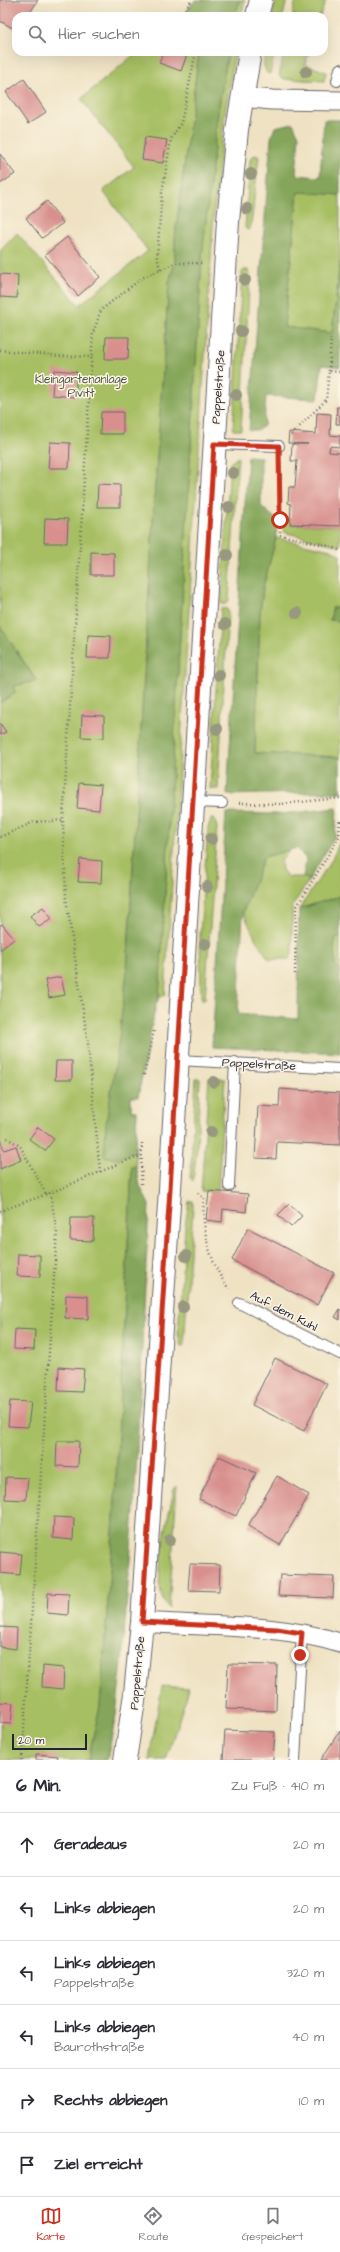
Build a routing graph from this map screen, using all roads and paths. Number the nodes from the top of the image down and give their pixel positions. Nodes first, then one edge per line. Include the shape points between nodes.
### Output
1 (192, 0) edge
2 (261, 0) edge
3 (184, 12) edge
4 (258, 12) edge
5 (195, 56) edge
6 (249, 56) edge
7 (340, 69) edge
8 (337, 81) dead end
9 (242, 97) junction
10 (340, 101) edge
11 (226, 264) junction
12 (160, 269) junction
13 (331, 337) dead end
14 (0, 350) edge
15 (92, 357) junction
16 (328, 371) junction
17 (340, 372) edge
18 (214, 444) junction
19 (279, 446) junction
20 (340, 550) edge
21 (340, 798) edge
22 (193, 802) junction
23 (222, 803) joint
24 (63, 820) junction
25 (340, 820) edge
26 (0, 837) edge
27 (295, 974) dead end
28 (155, 1025) dead end
29 (178, 1060) junction
30 (235, 1062) junction
31 (340, 1069) edge
32 (144, 1075) dead end
33 (7, 1138) dead end
34 (142, 1143) dead end
35 (142, 1156) junction
36 (100, 1172) junction
37 (141, 1184) dead end
38 (229, 1186) dead end
39 (50, 1193) junction
40 (198, 1193) dead end
41 (46, 1194) junction
42 (0, 1211) edge
43 (238, 1302) joint
44 (340, 1354) edge
45 (142, 1622) junction
46 (302, 1633) junction
47 (340, 1643) edge
48 (22, 1760) edge
49 (125, 1760) edge
50 (295, 1760) edge

1 - 3 path
2 - 4 street
5 - 12 path via 181,123 171,139 157,257
6 - 9 street, Pappelstraße
7 - 8 lane
9 - 10 street
9 - 11 street, Pappelstraße
11 - 12 path via 176,263
11 - 18 street, Pappelstraße
12 - 15 path via 142,278 101,310 93,333
13 - 16 path
14 - 15 path
15 - 24 path
16 - 17 path
16 - 19 path via 326,400
18 - 19 lane
18 - 22 street, Pappelstraße
19 - 20 path via 280,535
21 - 23 path via 281,804
22 - 23 lane
22 - 29 street, Pappelstraße
24 - 26 path via 34,822
24 - 36 path via 66,898 88,1044
25 - 27 path via 339,837 296,908
28 - 32 path
29 - 30 lane, Pappelstraße
29 - 45 street, Pappelstraße
30 - 31 lane, Pappelstraße
30 - 38 lane
33 - 41 path via 20,1146
34 - 35 path
35 - 36 path
35 - 37 path
36 - 39 path
39 - 41 path
39 - 48 path via 57,1232
40 - 43 path via 204,1198 202,1215 212,1256 223,1281
41 - 42 path
43 - 44 lane, Auf dem Kuhl
45 - 46 street via 277,1629
45 - 49 street, Pappelstraße
46 - 47 street
46 - 50 lane

